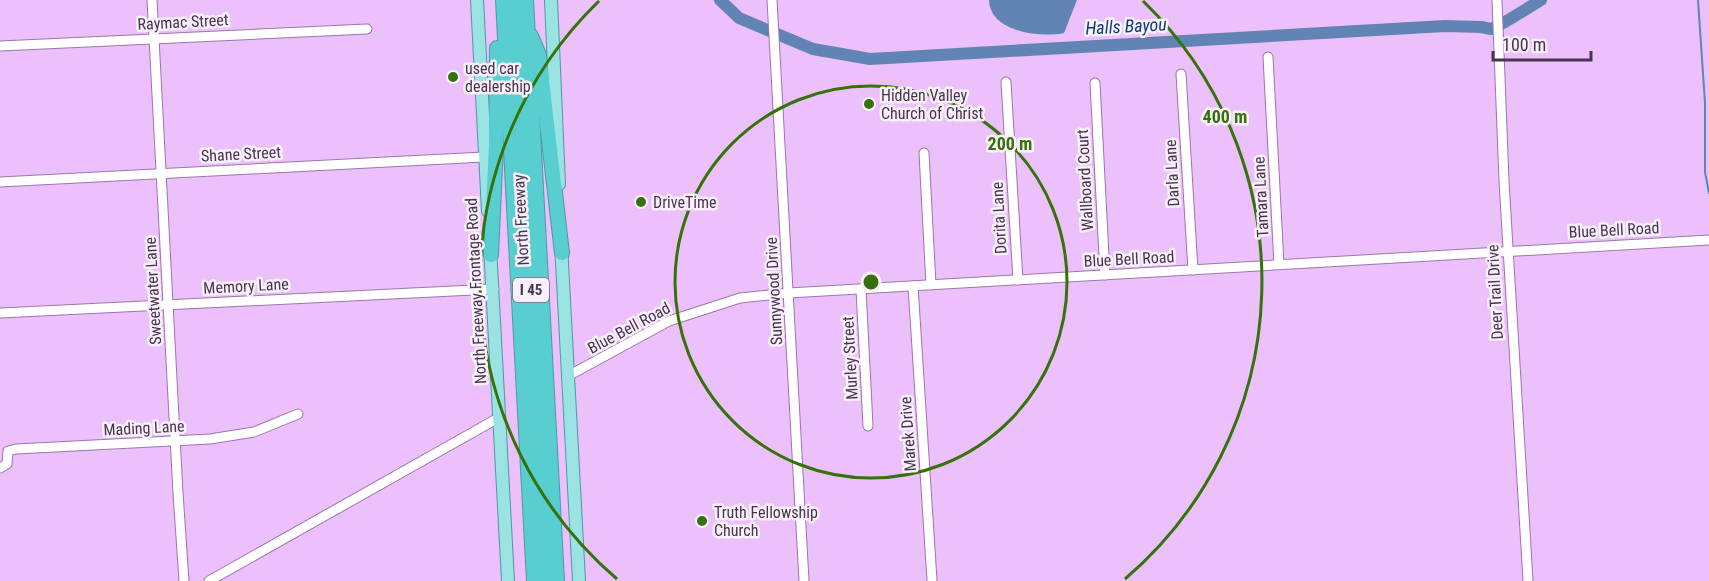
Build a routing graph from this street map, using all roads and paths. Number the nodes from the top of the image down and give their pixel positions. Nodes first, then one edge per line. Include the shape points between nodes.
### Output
1 (152, 0) edge
2 (477, 0) edge
3 (516, 0) edge
4 (526, 0) edge
5 (551, 0) edge
6 (772, 0) edge
7 (1497, 4) edge
8 (504, 5) edge
9 (527, 26) junction
10 (367, 29) dead end
11 (154, 38) junction
12 (0, 46) edge
13 (1268, 57) dead end
14 (1181, 75) dead end
15 (1006, 82) dead end
16 (1095, 83) dead end
17 (924, 153) dead end
18 (484, 156) junction
19 (161, 173) junction
20 (0, 182) edge
21 (1704, 240) edge
22 (1508, 251) junction
23 (562, 253) junction
24 (491, 255) junction
25 (1279, 264) junction
26 (1193, 270) junction
27 (1105, 275) junction
28 (1018, 280) junction
29 (931, 285) junction
30 (913, 286) junction
31 (861, 289) junction
32 (494, 290) junction
33 (789, 293) junction
34 (169, 305) junction
35 (0, 313) edge
36 (568, 376) junction
37 (298, 414) dead end
38 (500, 417) junction
39 (868, 426) dead end
40 (176, 442) junction
41 (0, 468) edge
42 (932, 580) edge
43 (184, 581) edge
44 (209, 581) edge
45 (508, 581) edge
46 (534, 581) edge
47 (545, 581) edge
48 (557, 581) edge
49 (579, 581) edge
50 (804, 581) edge
51 (1528, 581) edge

1 - 11 street, Sweetwater Lane
2 - 18 main road, North Freeway Frontage Road
3 - 47 highway, North Freeway / I 45
4 - 9 highway, North Freeway / I 45
5 - 23 main road
6 - 33 street, Sunnywood Drive
7 - 22 street, Deer Trail Drive
8 - 24 highway via 498,37
8 - 46 highway, North Freeway / I 45
9 - 23 highway via 538,55
9 - 48 highway, North Freeway / I 45
10 - 11 street, Raymac Street
11 - 12 street, Raymac Street
11 - 19 street, Sweetwater Lane
13 - 25 street, Tamara Lane
14 - 26 street, Darla Lane
15 - 28 street, Dorita Lane
16 - 27 street, Wallboard Court
17 - 29 street
18 - 19 street, Shane Street
18 - 24 main road, North Freeway Frontage Road
19 - 20 street, Shane Street
19 - 34 street, Sweetwater Lane
21 - 22 street, Blue Bell Road
22 - 25 street, Blue Bell Road
22 - 51 street, Deer Trail Drive
23 - 36 main road
24 - 32 main road, North Freeway Frontage Road
25 - 26 street, Blue Bell Road
26 - 27 street, Blue Bell Road
27 - 28 street, Blue Bell Road
28 - 29 street, Blue Bell Road
29 - 30 street, Blue Bell Road
30 - 31 street, Blue Bell Road
30 - 42 street, Marek Drive
31 - 33 street, Blue Bell Road
31 - 39 street, Murley Street
32 - 34 street, Memory Lane
32 - 38 main road, North Freeway Frontage Road
33 - 36 street, Blue Bell Road via 740,298 669,321
33 - 50 street, Sunnywood Drive
34 - 35 street, Memory Lane
34 - 40 street, Sweetwater Lane
36 - 49 main road
37 - 40 street, Mading Lane via 254,432
38 - 44 street
38 - 45 main road, North Freeway Frontage Road
40 - 41 street, Mading Lane via 16,449 8,452 7,464
40 - 43 street, Sweetwater Lane

